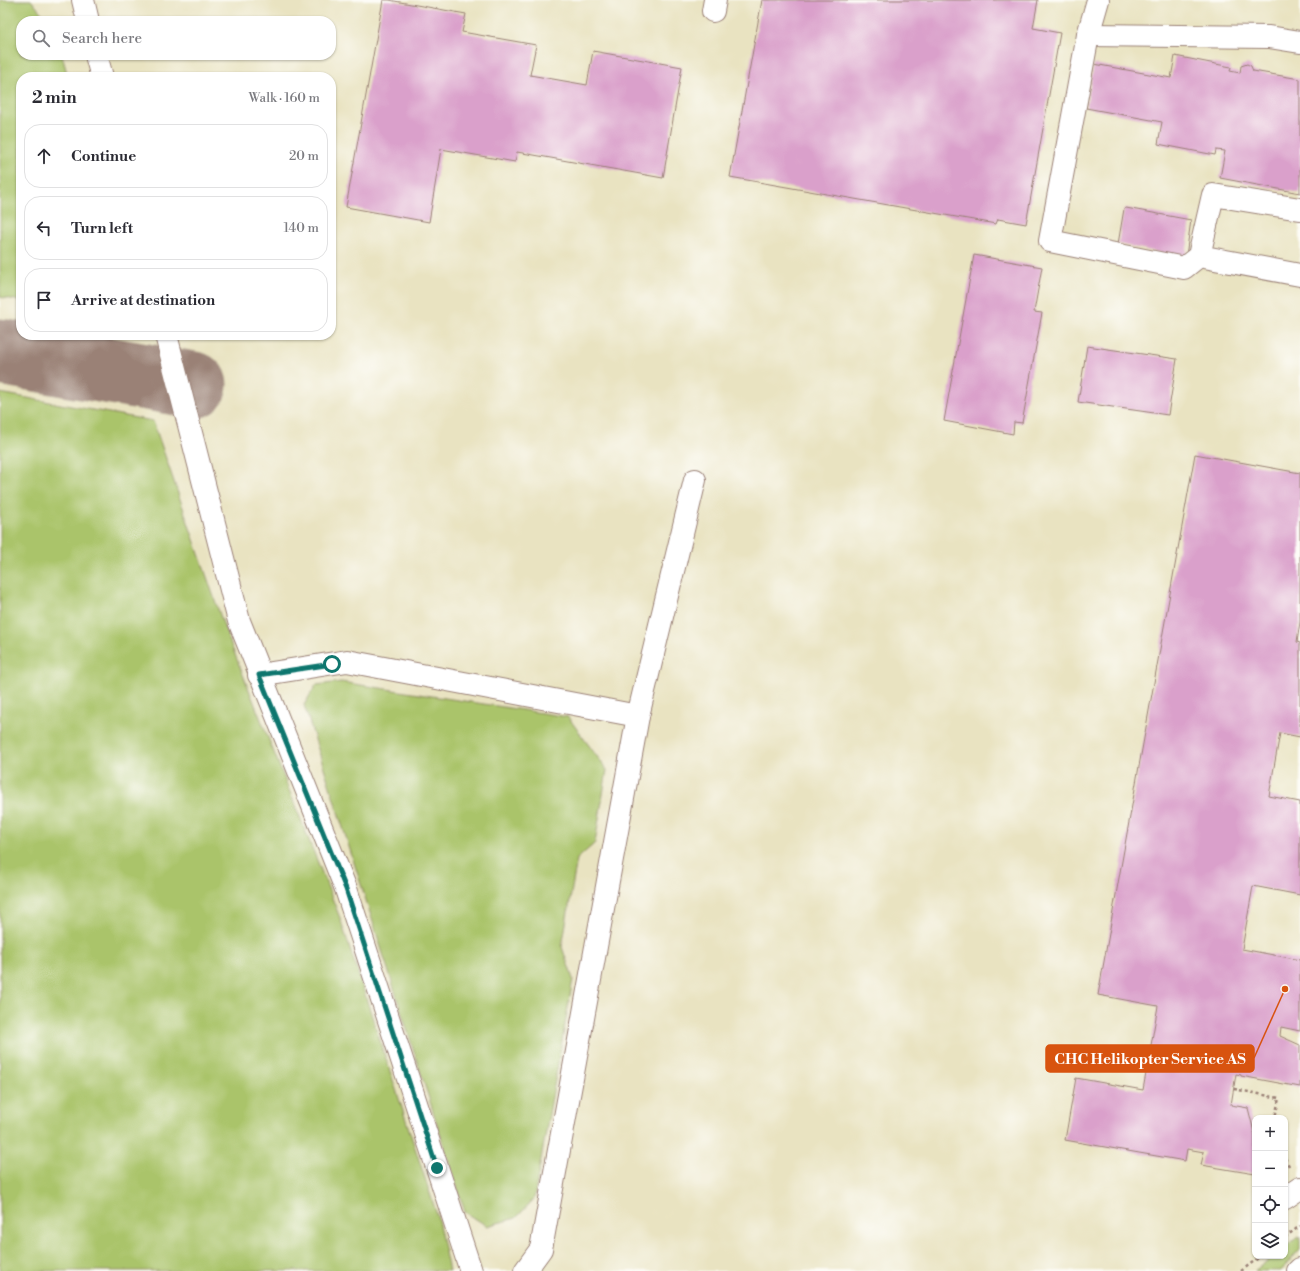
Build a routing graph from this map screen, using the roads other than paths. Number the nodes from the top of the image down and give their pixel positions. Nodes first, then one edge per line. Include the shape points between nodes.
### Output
1 (83, 0) edge
2 (1098, 0) edge
3 (87, 16) edge
4 (1088, 35) junction
5 (1300, 42) edge
6 (97, 60) edge
7 (101, 72) edge
8 (1300, 209) edge
9 (1199, 256) junction
10 (1300, 275) edge
11 (167, 340) edge
12 (695, 480) dead end
13 (259, 675) junction
14 (638, 716) junction
15 (1300, 1188) edge
16 (1288, 1196) edge
17 (470, 1271) edge
18 (525, 1271) edge

1 - 3 lane
2 - 4 lane
4 - 5 lane via 1269,37
4 - 9 lane via 1050,241 1184,268
6 - 7 lane
8 - 9 lane via 1213,195
9 - 10 lane
11 - 13 lane via 239,621
12 - 14 lane
13 - 14 lane via 347,661
13 - 17 lane via 346,889
14 - 18 lane via 541,1249
15 - 16 lane

